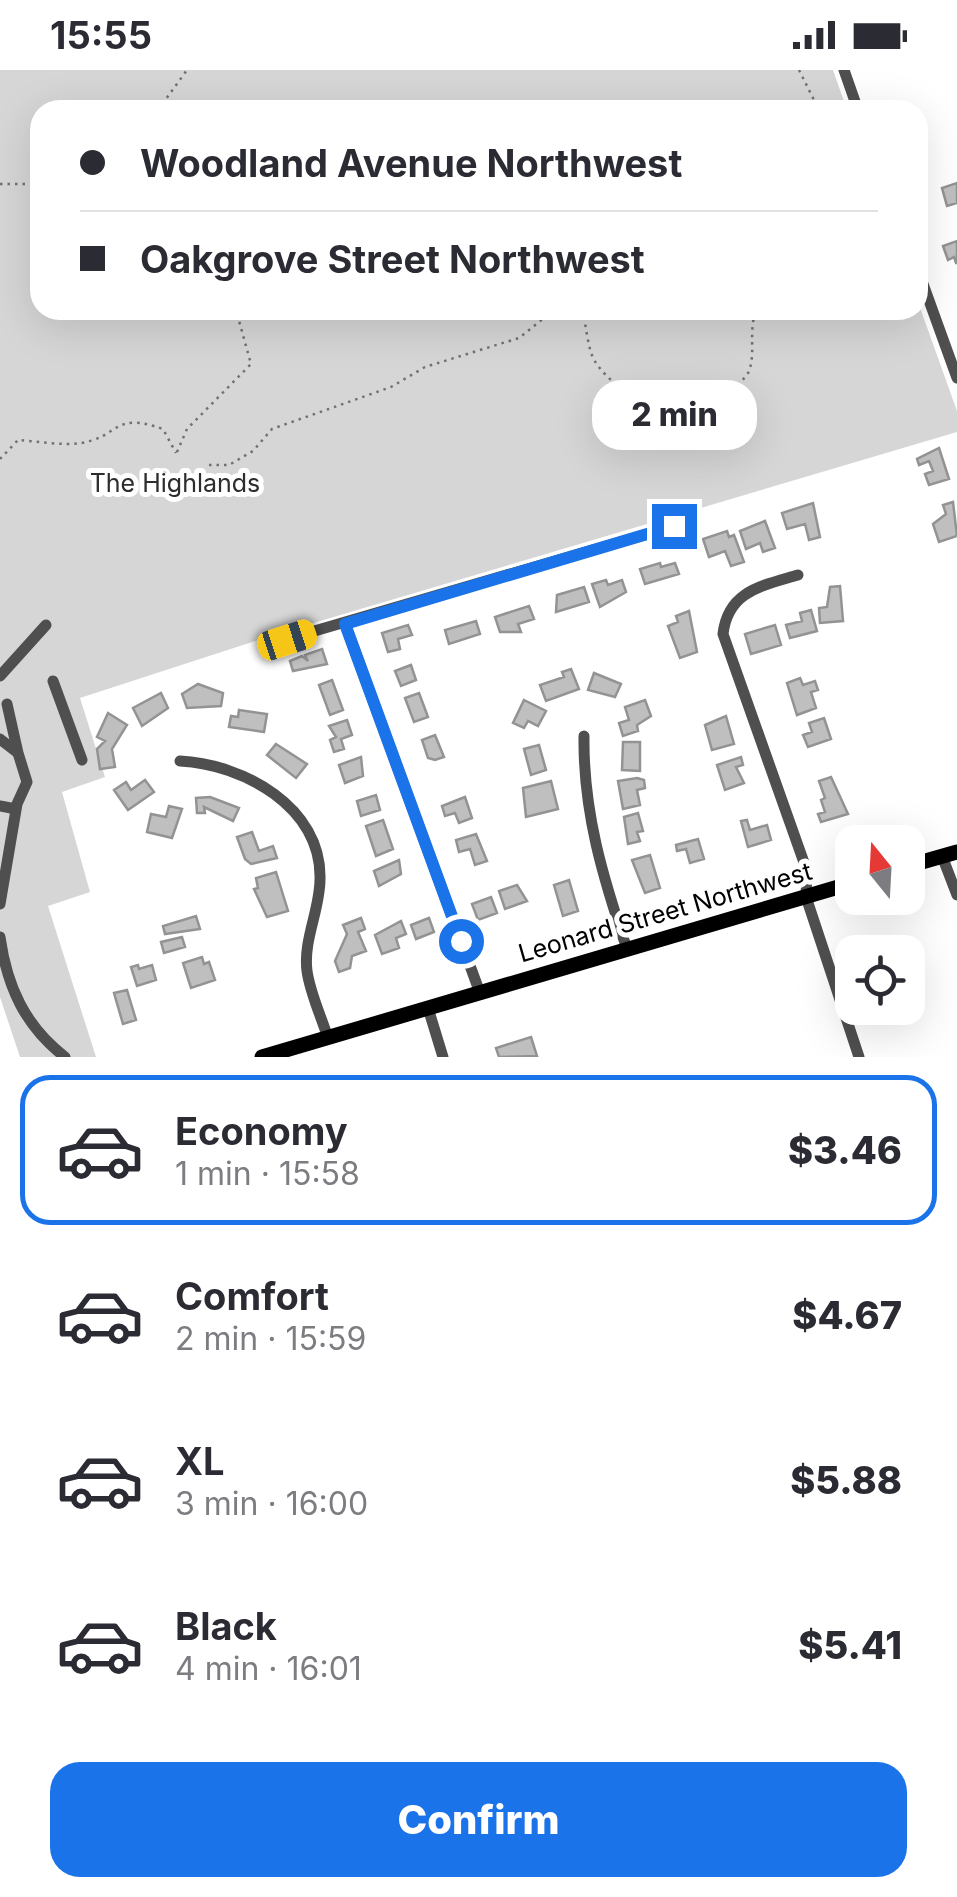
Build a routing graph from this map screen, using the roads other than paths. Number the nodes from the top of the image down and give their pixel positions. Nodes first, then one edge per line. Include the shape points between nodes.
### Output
1 (844, 70) edge
2 (854, 100) edge
3 (928, 298) edge
4 (957, 378) edge
5 (674, 526) dead end
6 (798, 575) dead end
7 (345, 624) junction
8 (46, 625) dead end
9 (287, 640) dead end
10 (0, 676) edge
11 (53, 682) dead end
12 (7, 704) dead end
13 (584, 736) dead end
14 (0, 740) edge
15 (18, 754) junction
16 (82, 760) dead end
17 (180, 761) dead end
18 (0, 806) edge
19 (17, 807) junction
20 (949, 854) edge
21 (925, 861) edge
22 (835, 888) edge
23 (957, 895) edge
24 (806, 897) junction
25 (0, 904) edge
26 (0, 937) edge
27 (627, 949) junction
28 (480, 992) junction
29 (428, 1008) junction
30 (328, 1038) junction
31 (66, 1057) edge
32 (262, 1057) edge
33 (443, 1057) edge
34 (859, 1057) edge

1 - 2 street
3 - 4 street
5 - 7 street
6 - 24 street via 739,596 723,634 808,872
7 - 9 street
7 - 28 street
8 - 10 street
11 - 16 street
12 - 15 street
13 - 27 street via 591,832
14 - 15 street
15 - 19 street via 26,782
17 - 30 street via 240,772 304,824 320,876 308,974
18 - 19 street
19 - 25 street
20 - 21 main road
20 - 23 street
22 - 24 main road, Leonard Street Northwest
24 - 27 main road, Leonard Street Northwest
24 - 34 street
26 - 31 street via 16,1002
27 - 28 main road, Leonard Street Northwest
28 - 29 main road, Leonard Street Northwest
29 - 30 main road, Leonard Street Northwest
29 - 33 street
30 - 32 main road, Leonard Street Northwest

